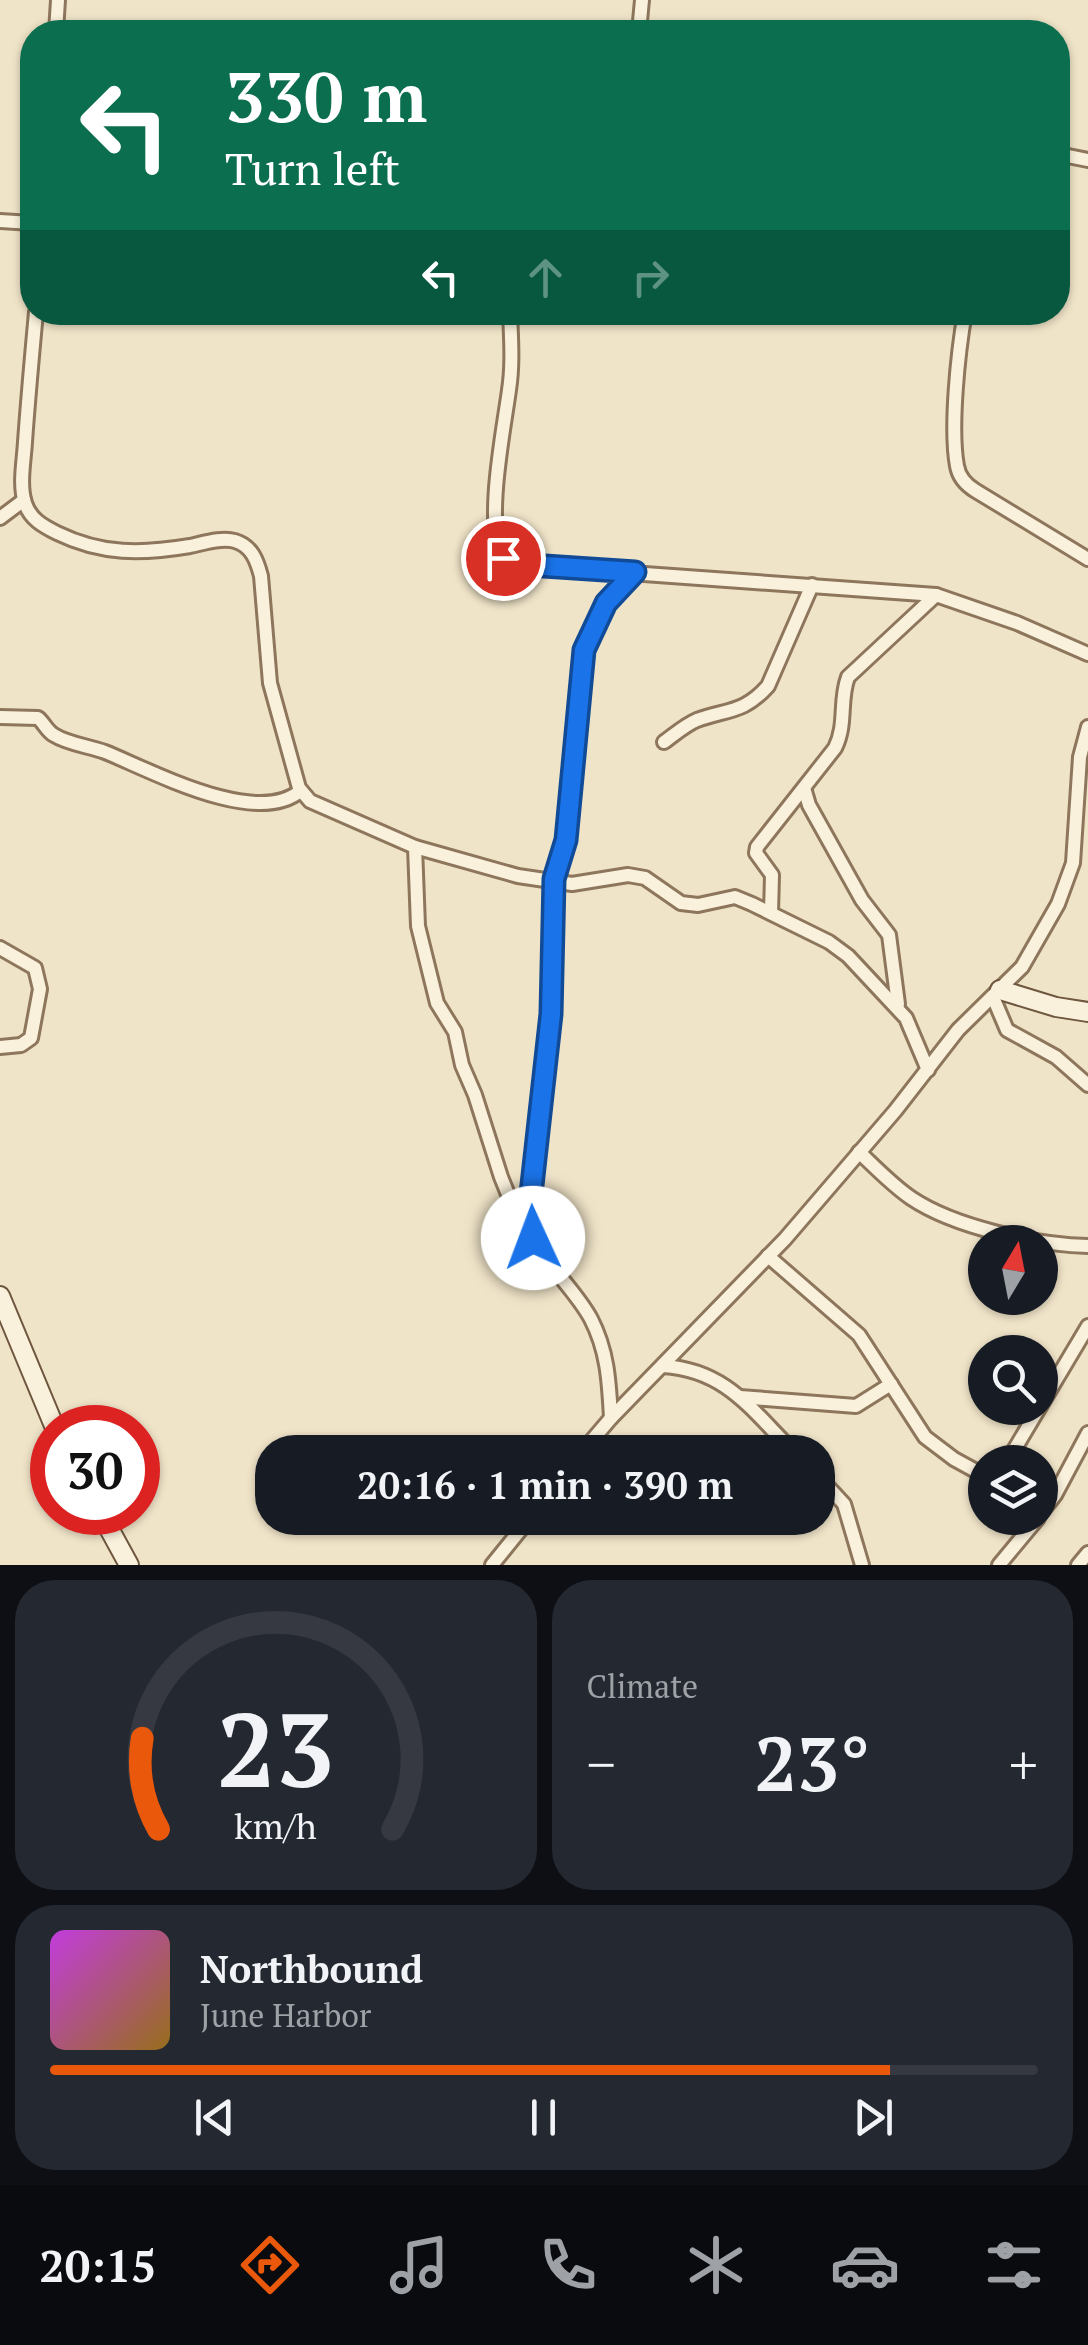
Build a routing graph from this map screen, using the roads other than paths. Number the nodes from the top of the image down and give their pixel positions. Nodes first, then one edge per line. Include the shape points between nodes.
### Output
1 (35, 325) edge
2 (510, 325) edge
3 (963, 325) edge
4 (24, 500) junction
5 (0, 518) edge
6 (1088, 560) edge
7 (635, 572) junction
8 (812, 585) junction
9 (936, 595) junction
10 (1088, 654) edge
11 (0, 716) edge
12 (1088, 727) edge
13 (664, 742) dead end
14 (804, 788) junction
15 (300, 791) junction
16 (415, 847) junction
17 (554, 879) junction
18 (770, 913) junction
19 (0, 948) edge
20 (997, 993) junction
21 (898, 1007) junction
22 (1088, 1012) edge
23 (0, 1048) edge
24 (928, 1070) junction
25 (1088, 1084) edge
26 (858, 1152) junction
27 (533, 1238) junction
28 (1088, 1246) edge
29 (768, 1256) junction
30 (0, 1296) edge
31 (1088, 1326) edge
32 (663, 1366) junction
33 (891, 1384) junction
34 (740, 1396) junction
35 (45, 1405) edge
36 (611, 1418) junction
37 (1088, 1433) edge
38 (596, 1435) edge
39 (778, 1435) edge
40 (1017, 1445) edge
41 (968, 1467) edge
42 (1058, 1488) edge
43 (835, 1494) edge
44 (113, 1535) edge
45 (516, 1535) edge
46 (1023, 1535) edge
47 (1088, 1553) edge
48 (129, 1565) edge
49 (492, 1565) edge
50 (862, 1565) edge
51 (999, 1565) edge
52 (1078, 1565) edge

1 - 4 street
2 - 7 street via 499,551 514,564
3 - 6 street via 956,427 962,478
4 - 5 street
4 - 15 street via 39,524 112,552 225,540 248,548 261,576 270,684
7 - 8 street
7 - 17 street via 606,603 584,650 566,840
8 - 9 street
8 - 13 street via 756,700 689,724
9 - 10 street
9 - 14 street via 848,677 842,733
11 - 15 street via 38,718 54,736 202,793 282,802
12 - 20 street via 1066,886 1035,948
14 - 18 street via 757,847 772,875
14 - 21 street via 862,900 888,935
15 - 16 street via 315,804
16 - 17 street via 518,876
16 - 27 street via 418,926 437,1003 456,1032 512,1206
17 - 18 street via 572,884 628,875 645,878 681,904 735,897
17 - 27 street via 551,1014 529,1212
18 - 21 street via 830,942
19 - 23 street via 31,964 40,989 31,1038
20 - 22 street
20 - 24 street
20 - 25 street via 1007,1030
21 - 24 street
24 - 26 street
26 - 28 street via 938,1212 1015,1238
26 - 29 street
27 - 36 street via 601,1341
29 - 32 street
29 - 33 street via 859,1335
30 - 35 street
31 - 40 street
32 - 34 street via 700,1372
32 - 36 street
33 - 34 street via 856,1406
33 - 41 street via 925,1437
34 - 39 street
36 - 38 street
37 - 42 street
43 - 50 street
44 - 48 street
45 - 49 street
46 - 51 street
47 - 52 street

